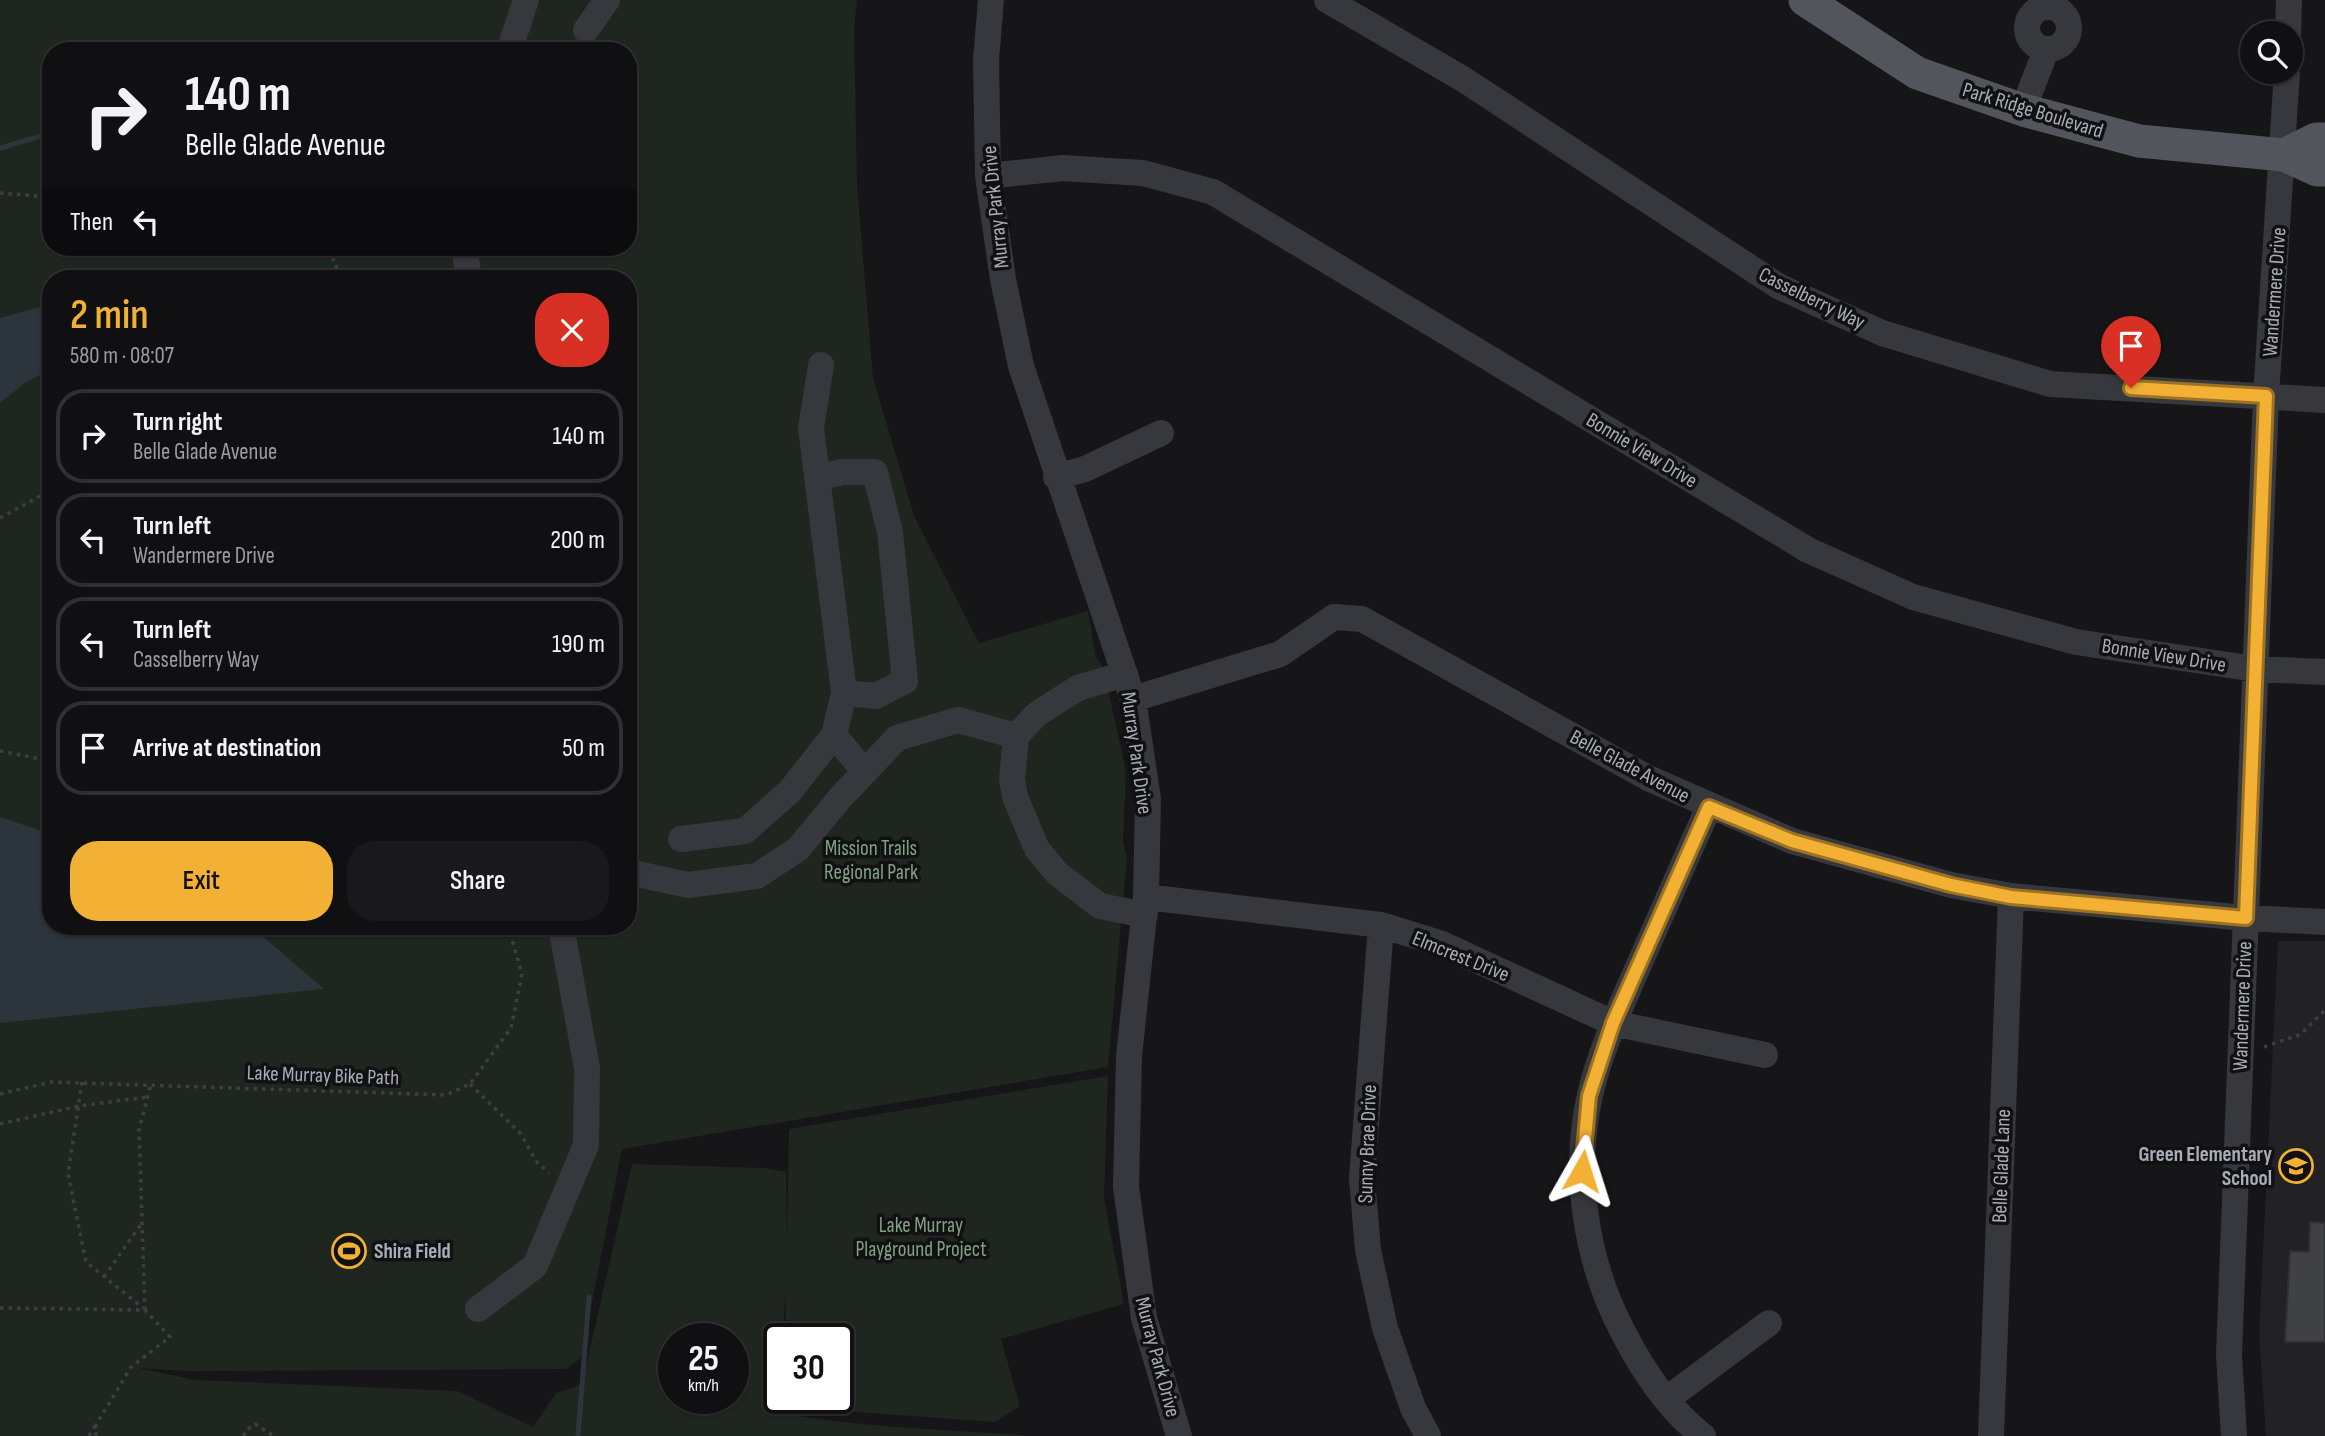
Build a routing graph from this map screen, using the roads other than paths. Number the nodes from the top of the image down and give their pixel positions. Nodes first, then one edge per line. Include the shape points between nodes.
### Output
1 (526, 0) edge
2 (607, 0) edge
3 (990, 0) edge
4 (1326, 0) edge
5 (1805, 0) edge
6 (2289, 0) edge
7 (2288, 21) edge
8 (586, 30) dead end
9 (512, 42) edge
10 (2046, 50) dead end
11 (2287, 84) edge
12 (2023, 110) junction
13 (2325, 139) edge
14 (2284, 155) junction
15 (2325, 170) edge
16 (988, 176) junction
17 (821, 365) dead end
18 (2266, 396) junction
19 (2325, 400) edge
20 (1161, 433) dead end
21 (1056, 477) junction
22 (817, 478) junction
23 (2255, 669) junction
24 (2325, 672) edge
25 (1129, 687) junction
26 (844, 693) junction
27 (834, 735) junction
28 (1016, 736) junction
29 (865, 772) junction
30 (1709, 807) junction
31 (681, 839) dead end
32 (637, 874) edge
33 (2011, 897) junction
34 (1146, 906) junction
35 (2246, 918) junction
36 (2325, 922) edge
37 (1381, 925) junction
38 (563, 935) edge
39 (1613, 1023) junction
40 (1765, 1055) dead end
41 (478, 1309) dead end
42 (1769, 1323) dead end
43 (1667, 1399) junction
44 (1179, 1436) edge
45 (1428, 1436) edge
46 (1703, 1436) edge
47 (1991, 1436) edge
48 (2234, 1436) edge

1 - 9 street
2 - 8 street
3 - 16 street, Murray Park Drive
4 - 18 street, Casselberry Way via 1463,79 1778,286 1882,333 2050,383
5 - 12 main road, Park Ridge Boulevard via 1917,73
6 - 7 street
10 - 12 street
11 - 14 street, Wandermere Drive
12 - 14 main road, Park Ridge Boulevard via 2139,141
13 - 14 main road
14 - 15 main road, Park Ridge Boulevard
14 - 18 street, Wandermere Drive
16 - 21 street, Murray Park Drive via 1021,366
16 - 23 street, Bonnie View Drive via 1063,168 1143,173 1213,192 1820,555 1913,597 2076,642
17 - 22 street via 811,428
18 - 19 street, Casselberry Way
18 - 23 street, Wandermere Drive
20 - 21 street via 1085,469
21 - 25 street, Murray Park Drive
22 - 26 street
22 - 26 street via 876,472 890,532 905,681 876,696
23 - 24 street, Bonnie View Drive
23 - 35 street, Wandermere Drive
25 - 28 street, Belle Glade Avenue via 1078,688 1037,714
25 - 30 street, Belle Glade Avenue via 1280,654 1334,617 1362,619 1648,778
25 - 34 street, Murray Park Drive via 1148,799
26 - 27 street
27 - 29 street
27 - 31 street via 790,791 745,831
28 - 29 street via 958,720 898,738
28 - 34 street, Elmcrest Drive via 1012,779 1037,849 1058,874 1100,906
29 - 32 street via 798,849 757,876 688,885
30 - 33 street, Belle Glade Avenue via 1792,841
30 - 39 street
33 - 35 street, Belle Glade Avenue
33 - 47 street, Belle Glade Lane
34 - 37 street, Elmcrest Drive
34 - 44 street, Murray Park Drive via 1129,1056 1126,1187 1144,1318
35 - 36 street, Belle Glade Avenue
35 - 48 street, Wandermere Drive via 2229,1355
37 - 39 street, Elmcrest Drive via 1442,944
37 - 45 street, Sunny Brae Drive via 1362,1178 1368,1250 1385,1328 1413,1408
38 - 41 street via 587,1068 586,1145 535,1266
39 - 40 street, Elmcrest Drive
39 - 43 street via 1589,1096 1582,1171 1586,1215 1596,1266 1614,1315 1636,1358
42 - 43 street
43 - 46 street

